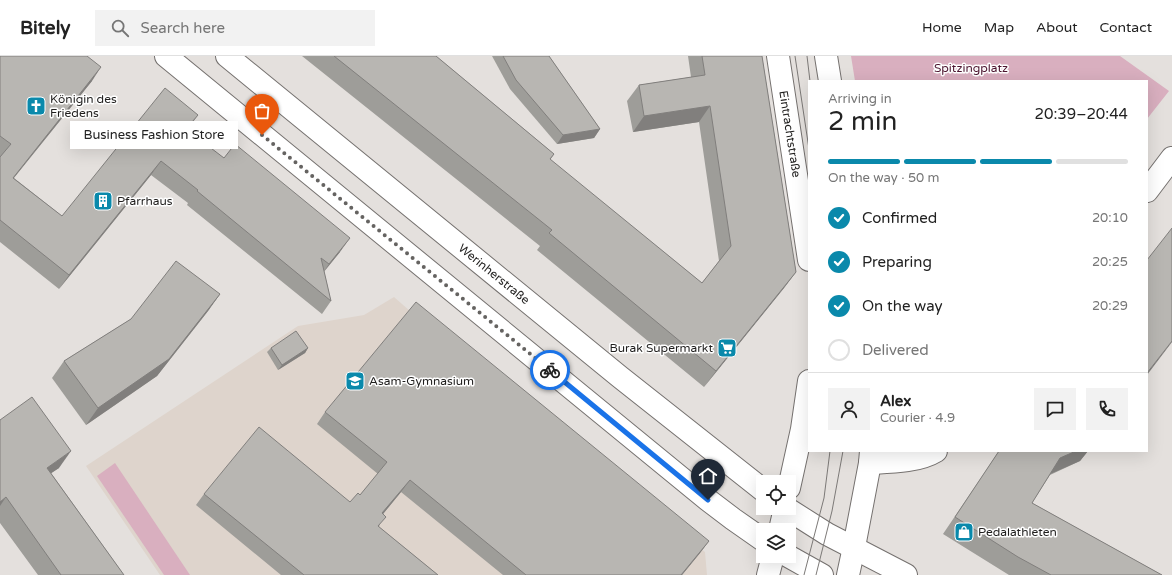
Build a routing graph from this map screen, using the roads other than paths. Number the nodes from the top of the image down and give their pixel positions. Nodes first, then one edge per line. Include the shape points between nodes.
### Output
1 (166, 56) edge
2 (227, 56) edge
3 (778, 56) edge
4 (826, 56) edge
5 (830, 80) edge
6 (1172, 158) edge
7 (1148, 190) edge
8 (808, 253) edge
9 (808, 388) edge
10 (934, 452) edge
11 (871, 457) edge
12 (792, 475) edge
13 (756, 484) edge
14 (796, 514) edge
15 (756, 535) edge
16 (854, 547) junction
17 (796, 560) edge
18 (771, 563) edge
19 (768, 575) edge
20 (822, 575) edge
21 (848, 575) edge
22 (906, 575) edge

1 - 15 main road via 708,500
2 - 13 main road, Werinherstraße via 620,377
3 - 8 main road, Eintrachtstraße
4 - 5 main road
6 - 7 main road
9 - 12 main road
10 - 11 main road via 928,456 899,461
11 - 16 main road
14 - 16 main road
16 - 21 main road
16 - 22 main road
17 - 20 main road
18 - 19 main road

